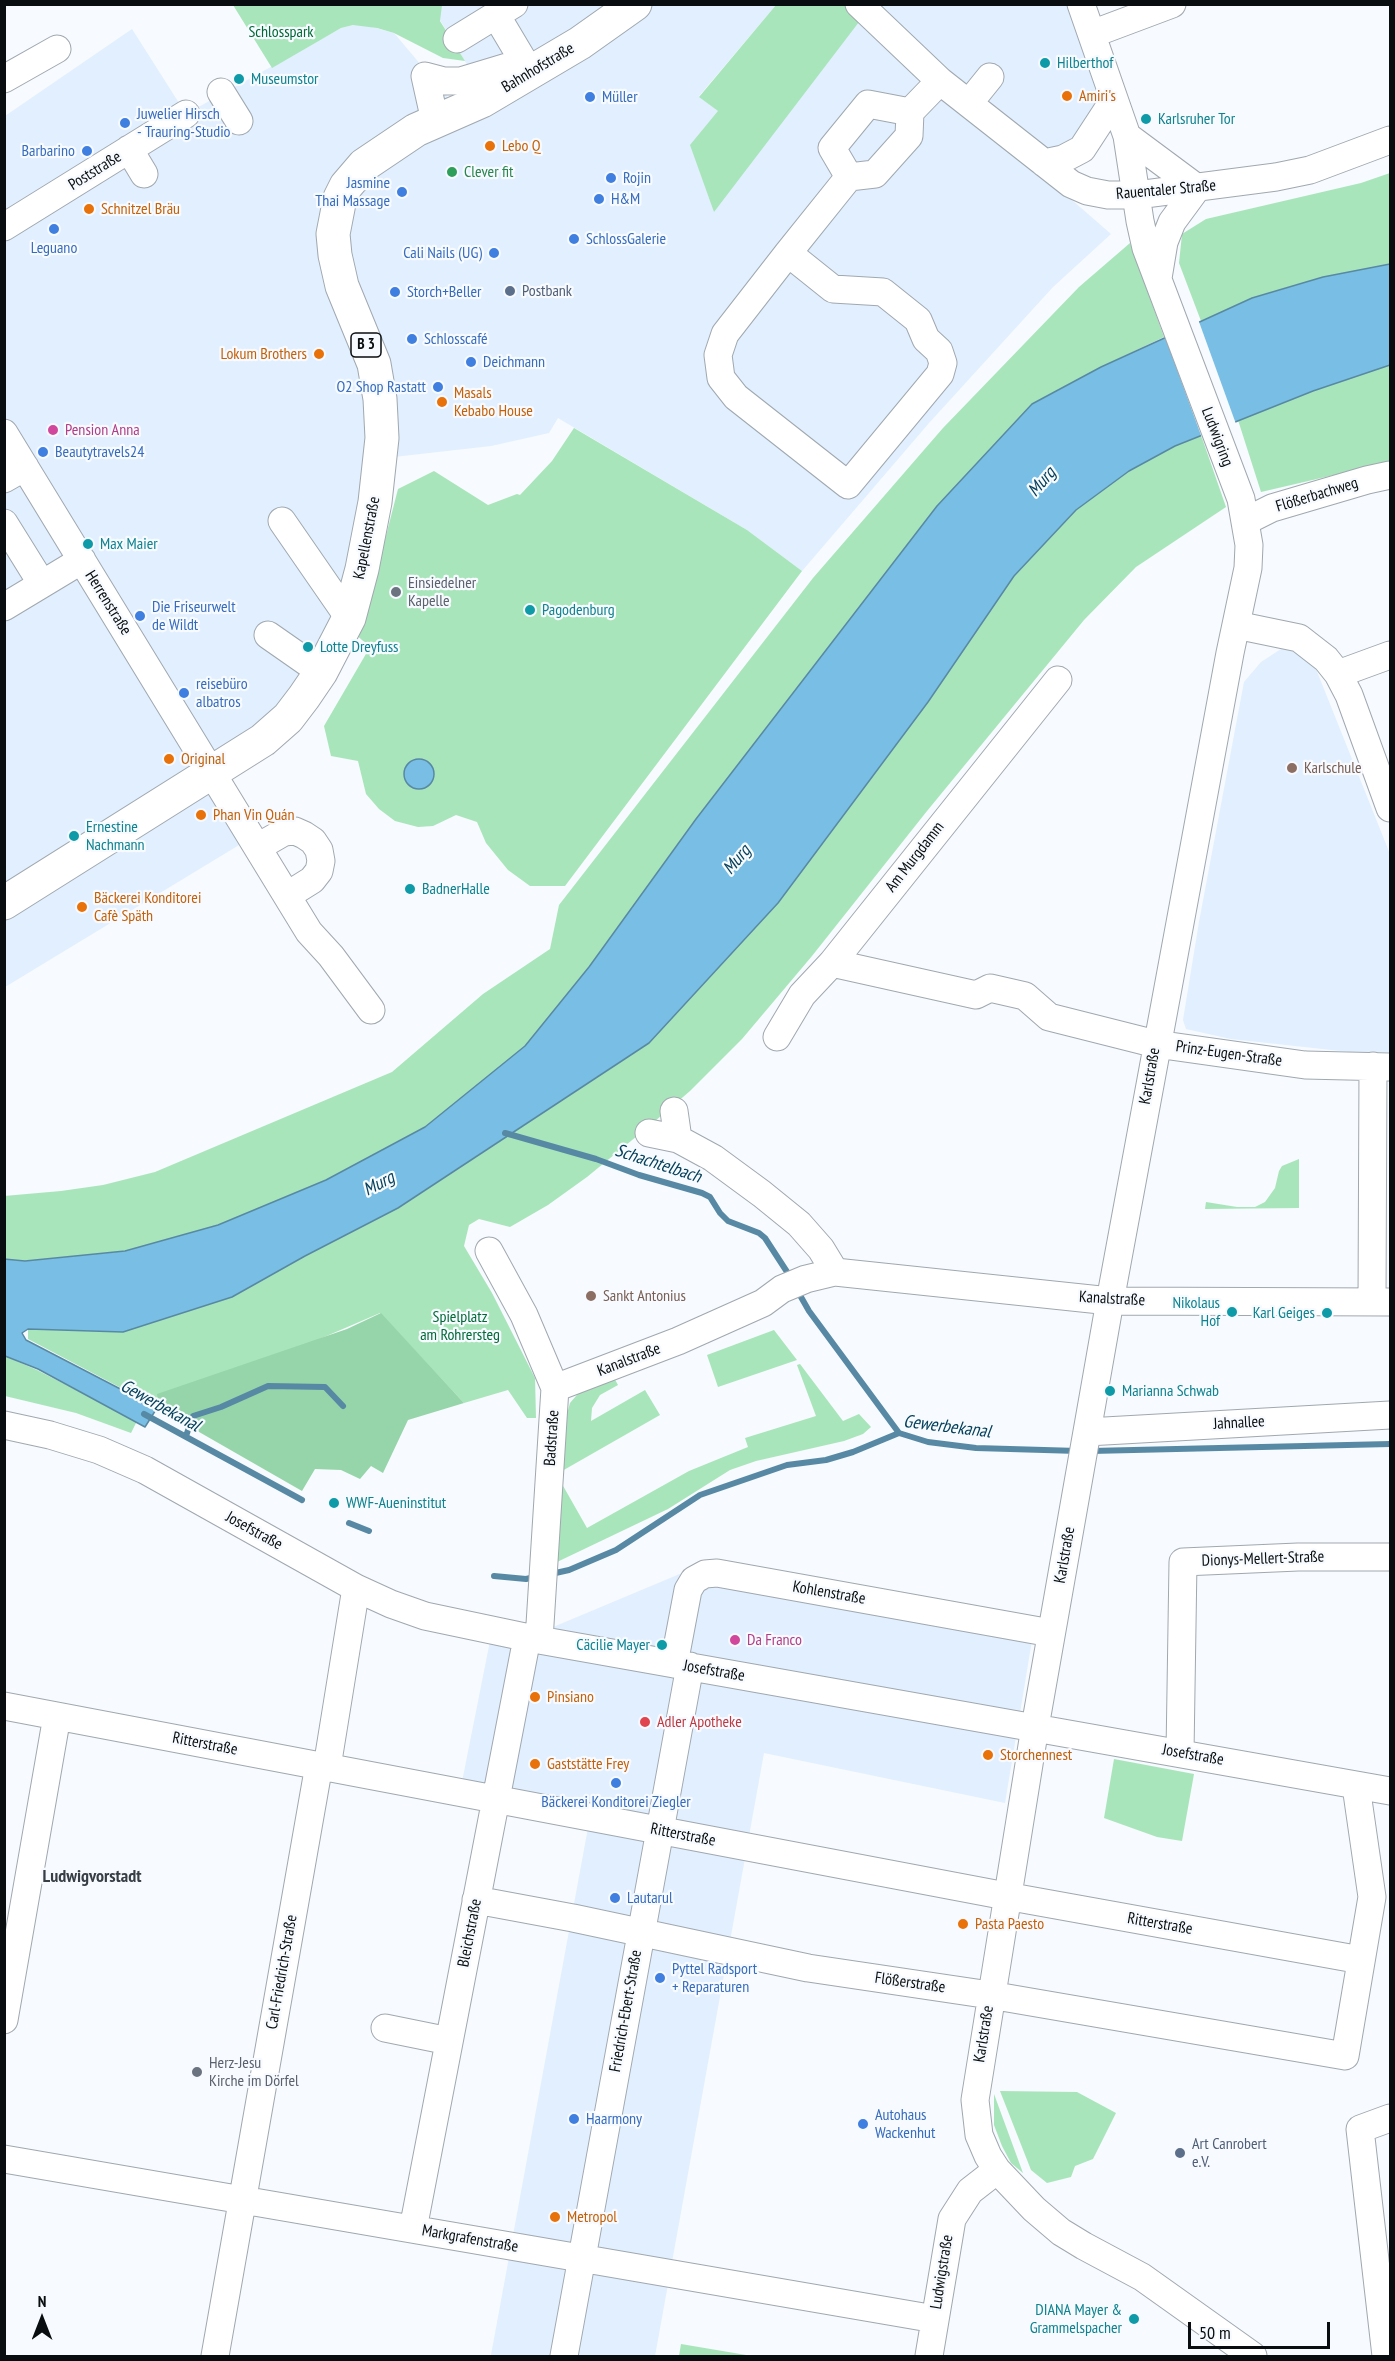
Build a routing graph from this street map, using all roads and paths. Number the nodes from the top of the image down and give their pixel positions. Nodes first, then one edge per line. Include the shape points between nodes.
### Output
1 (625, 4) edge
2 (636, 4) edge
3 (859, 4) edge
4 (1081, 4) edge
5 (1173, 4) edge
6 (506, 10) edge
7 (1092, 34) junction
8 (457, 39) dead end
9 (57, 49) dead end
10 (529, 59) junction
11 (990, 76) dead end
12 (4, 79) edge
13 (940, 81) junction
14 (221, 92) dead end
15 (1114, 100) junction
16 (969, 103) junction
17 (910, 112) junction
18 (186, 114) dead end
19 (435, 120) junction
20 (239, 122) dead end
21 (1127, 136) junction
22 (1390, 140) edge
23 (129, 149) junction
24 (1044, 164) junction
25 (144, 174) dead end
26 (849, 177) junction
27 (1197, 188) junction
28 (1137, 195) junction
29 (4, 227) edge
30 (1155, 245) junction
31 (788, 253) junction
32 (335, 255) joint
33 (4, 433) edge
34 (15, 473) edge
35 (1390, 475) edge
36 (1243, 510) junction
37 (282, 521) dead end
38 (4, 523) edge
39 (82, 560) junction
40 (42, 584) junction
41 (4, 607) edge
42 (349, 618) junction
43 (1236, 625) junction
44 (268, 635) dead end
45 (1390, 655) edge
46 (321, 672) junction
47 (1338, 674) junction
48 (1058, 680) dead end
49 (213, 772) junction
50 (1390, 808) edge
51 (258, 847) junction
52 (288, 896) junction
53 (4, 903) edge
54 (832, 963) junction
55 (371, 1010) dead end
56 (777, 1036) dead end
57 (1156, 1044) junction
58 (1382, 1067) edge
59 (674, 1111) dead end
60 (649, 1133) dead end
61 (678, 1139) junction
62 (489, 1251) dead end
63 (835, 1272) junction
64 (1110, 1300) junction
65 (1382, 1302) edge
66 (555, 1388) junction
67 (1390, 1415) edge
68 (4, 1425) edge
69 (1087, 1432) junction
70 (1390, 1557) edge
71 (356, 1588) junction
72 (1051, 1633) junction
73 (533, 1639) junction
74 (682, 1665) junction
75 (4, 1706) edge
76 (57, 1716) junction
77 (1035, 1726) junction
78 (1180, 1753) junction
79 (323, 1766) junction
80 (1356, 1786) junction
81 (1390, 1791) edge
82 (496, 1799) junction
83 (660, 1830) junction
84 (1006, 1896) junction
85 (476, 1900) junction
86 (640, 1934) junction
87 (11, 1941) edge
88 (1361, 1960) junction
89 (990, 1995) junction
90 (4, 2019) edge
91 (384, 2028) dead end
92 (449, 2041) junction
93 (1390, 2118) edge
94 (4, 2159) edge
95 (997, 2170) junction
96 (242, 2200) junction
97 (413, 2229) junction
98 (582, 2258) junction
99 (935, 2319) junction
100 (215, 2356) edge
101 (564, 2356) edge
102 (929, 2356) edge
103 (1253, 2356) edge
104 (1386, 2356) edge

1 - 10 main road, Bahnhofstraße / B 3
2 - 19 main road, Bahnhofstraße / B 3 via 510,86 459,113
3 - 13 street, Rauentaler Straße
4 - 7 street, Ludwigring
5 - 7 street
6 - 8 street
6 - 10 street
7 - 15 street, Ludwigring
9 - 12 street
10 - 19 main road, Bahnhofstraße / B 3 via 454,103
10 - 19 street via 461,81 425,76
11 - 16 street
13 - 16 street, Rauentaler Straße
13 - 17 street
14 - 20 street
15 - 21 street, Ludwigring
15 - 24 street via 1082,149
16 - 24 street, Rauentaler Straße
17 - 26 street via 909,136 875,174
17 - 26 street via 868,104 832,148
18 - 23 street, Poststraße
19 - 32 main road, Bahnhofstraße / B 3 via 354,175 340,198 336,214
21 - 27 street
21 - 28 street, Ludwigring
22 - 27 street, Rauentaler Straße via 1310,170
23 - 25 street
23 - 29 street, Poststraße
24 - 28 street, Rauentaler Straße via 1087,191
26 - 31 street
27 - 28 street, Rauentaler Straße
27 - 30 street
28 - 30 street, Ludwigring via 1140,221
30 - 36 street, Ludwigring via 1158,279
31 - 31 street via 725,334 718,355 721,378 736,397 848,485 940,374 943,363 918,320 883,292 833,289
32 - 42 main road, Kapellenstraße / B 3 via 342,286 374,364 382,438 367,547
33 - 34 street, Herrenstraße
34 - 39 street, Herrenstraße
35 - 36 street, Flößerbachweg via 1272,508
36 - 43 street, Ludwigring via 1248,568
37 - 42 street
38 - 40 street
39 - 40 street
39 - 49 street, Herrenstraße
40 - 41 street
42 - 46 main road, Kapellenstraße / B 3
43 - 47 street via 1299,638
43 - 57 street, Karlstraße
44 - 46 street
45 - 47 street
46 - 49 main road, Kapellenstraße / B 3 via 288,717 263,740
47 - 50 street
48 - 54 street, Am Murgdamm
49 - 51 street
49 - 53 main road, Kapellenstraße / B 3
51 - 52 street
51 - 52 street via 284,832 295,831 313,841 319,850 319,871
52 - 55 street
54 - 56 street, Am Murgdamm via 802,995
54 - 57 street, Prinz-Eugen-Straße via 976,995 990,988 1025,996 1049,1017
57 - 58 street, Prinz-Eugen-Straße via 1305,1065
57 - 64 street, Karlstraße
58 - 65 street
59 - 61 street
60 - 61 street
61 - 63 street via 713,1158 790,1217 821,1249
62 - 66 street, Badstraße via 524,1315
63 - 64 street, Kanalstraße
63 - 66 street, Kanalstraße via 794,1284 763,1303 678,1341
64 - 65 street, Kanalstraße
64 - 69 street, Karlstraße
66 - 73 street, Badstraße via 542,1590
67 - 69 street, Jahnallee
68 - 71 street, Josefstraße via 99,1449 145,1470
69 - 72 street, Karlstraße
70 - 78 street, Dionys-Mellert-Straße via 1183,1562
71 - 73 street, Josefstraße via 426,1616
71 - 79 street, Carl-Friedrich-Straße
72 - 74 street, Kohlenstraße via 717,1573 705,1574 694,1580 688,1590
72 - 77 street, Karlstraße
73 - 74 street, Josefstraße
73 - 82 street, Bleichstraße
74 - 77 street, Josefstraße
74 - 83 street, Friedrich-Ebert-Straße
75 - 76 street, Ritterstraße
76 - 79 street, Ritterstraße
76 - 87 street
77 - 78 street, Josefstraße
77 - 84 street, Karlstraße
78 - 80 street, Josefstraße
79 - 82 street, Ritterstraße
79 - 96 street, Carl-Friedrich-Straße
80 - 81 street, Josefstraße
80 - 88 street via 1372,1897
82 - 83 street, Ritterstraße
82 - 85 street, Bleichstraße
83 - 84 street, Ritterstraße
83 - 86 street, Friedrich-Ebert-Straße
84 - 88 street, Ritterstraße
84 - 89 street, Karlstraße
85 - 86 street, Flößerstraße
85 - 92 street, Bleichstraße
86 - 89 street, Flößerstraße via 808,1968
86 - 98 street, Friedrich-Ebert-Straße
87 - 90 street
88 - 89 street, Flößerstraße via 1345,2056
89 - 95 street, Karlstraße via 975,2100 979,2135
91 - 92 street
92 - 97 street, Bleichstraße
93 - 104 street via 1360,2129
94 - 96 street, Markgrafenstraße
95 - 99 street, Ludwigstraße via 970,2191 952,2219
95 - 103 street, Karlstraße via 1061,2232 1142,2277
96 - 97 street, Markgrafenstraße
96 - 100 street, Carl-Friedrich-Straße
97 - 98 street, Markgrafenstraße
98 - 99 street, Markgrafenstraße
98 - 101 street, Friedrich-Ebert-Straße
99 - 102 street, Ludwigstraße

